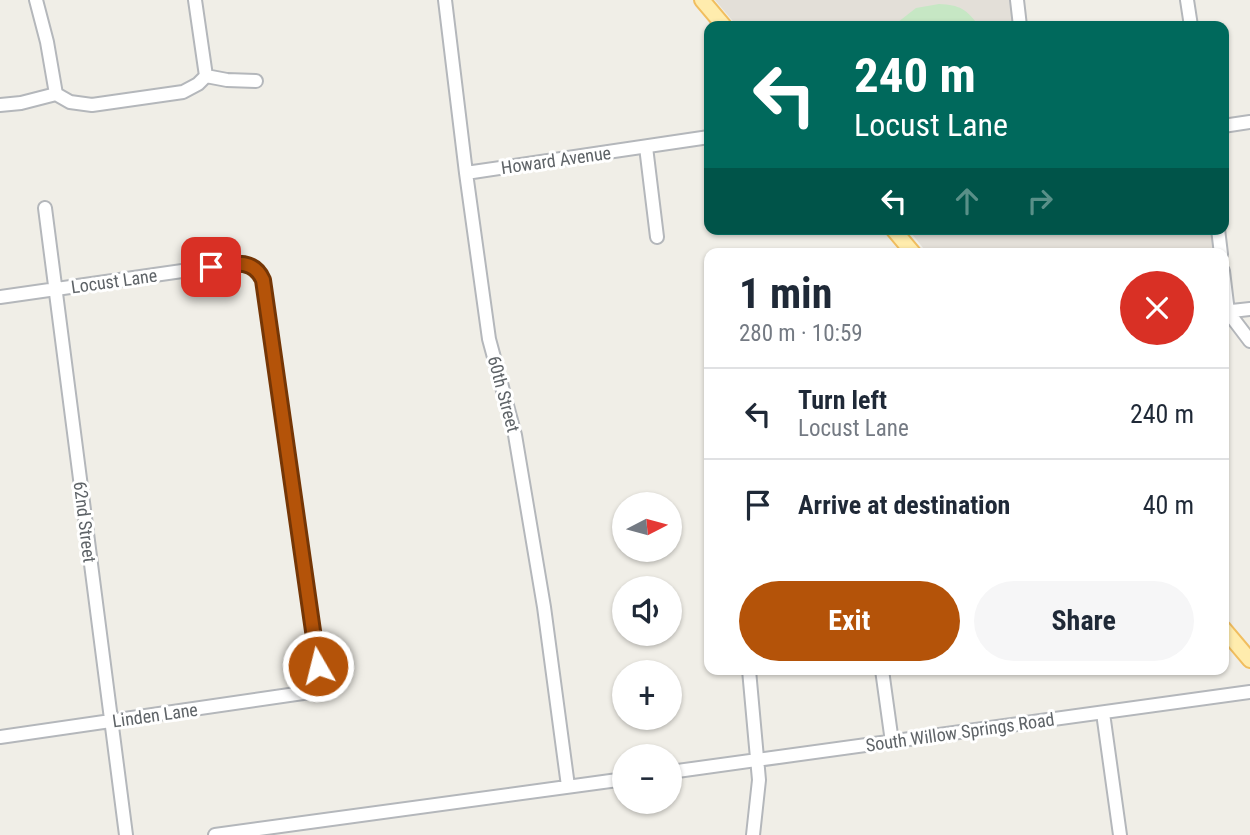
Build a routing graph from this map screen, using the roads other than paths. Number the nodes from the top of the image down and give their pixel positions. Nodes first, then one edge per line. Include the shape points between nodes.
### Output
1 (36, 0) edge
2 (195, 0) edge
3 (445, 0) edge
4 (702, 0) edge
5 (1017, 0) edge
6 (1187, 0) edge
7 (720, 21) edge
8 (1019, 21) edge
9 (1190, 21) edge
10 (206, 76) junction
11 (256, 81) dead end
12 (56, 94) junction
13 (0, 105) edge
14 (1250, 122) edge
15 (1229, 125) edge
16 (704, 138) edge
17 (646, 147) junction
18 (466, 173) junction
19 (45, 208) dead end
20 (657, 237) dead end
21 (55, 289) junction
22 (0, 297) edge
23 (1250, 309) edge
24 (1229, 312) edge
25 (1229, 316) edge
26 (1250, 341) edge
27 (1229, 635) edge
28 (1250, 660) edge
29 (749, 675) edge
30 (882, 675) edge
31 (310, 692) joint
32 (1250, 692) edge
33 (1103, 713) junction
34 (111, 722) junction
35 (0, 737) edge
36 (892, 742) junction
37 (757, 760) junction
38 (682, 770) edge
39 (612, 781) edge
40 (568, 786) junction
41 (315, 821) junction
42 (126, 835) edge
43 (215, 835) edge
44 (317, 835) edge
45 (753, 835) edge
46 (1120, 835) edge

1 - 12 street
2 - 10 street
3 - 18 street, 60th Street
4 - 7 main road
5 - 8 street
6 - 9 street
10 - 11 street
10 - 12 street via 183,92 92,105 70,102
12 - 13 street
14 - 15 street
16 - 17 street, Howard Avenue
17 - 18 street, Howard Avenue
17 - 20 street
18 - 40 street, 60th Street via 489,339 517,449 544,607
19 - 21 street, 62nd Street
21 - 22 street, Locust Lane
21 - 31 street, Locust Lane via 238,263 257,270 263,280 318,666
21 - 34 street, 62nd Street
23 - 24 street
25 - 26 street
27 - 28 main road
29 - 37 street
30 - 36 street
31 - 34 street, Linden Lane
32 - 33 street, South Willow Springs Road
33 - 36 street, South Willow Springs Road
33 - 46 street
34 - 35 street, Linden Lane
34 - 42 street, 62nd Street
36 - 37 street, South Willow Springs Road
37 - 38 street, South Willow Springs Road
37 - 45 street
39 - 40 street
40 - 41 street
41 - 43 street
41 - 44 street

